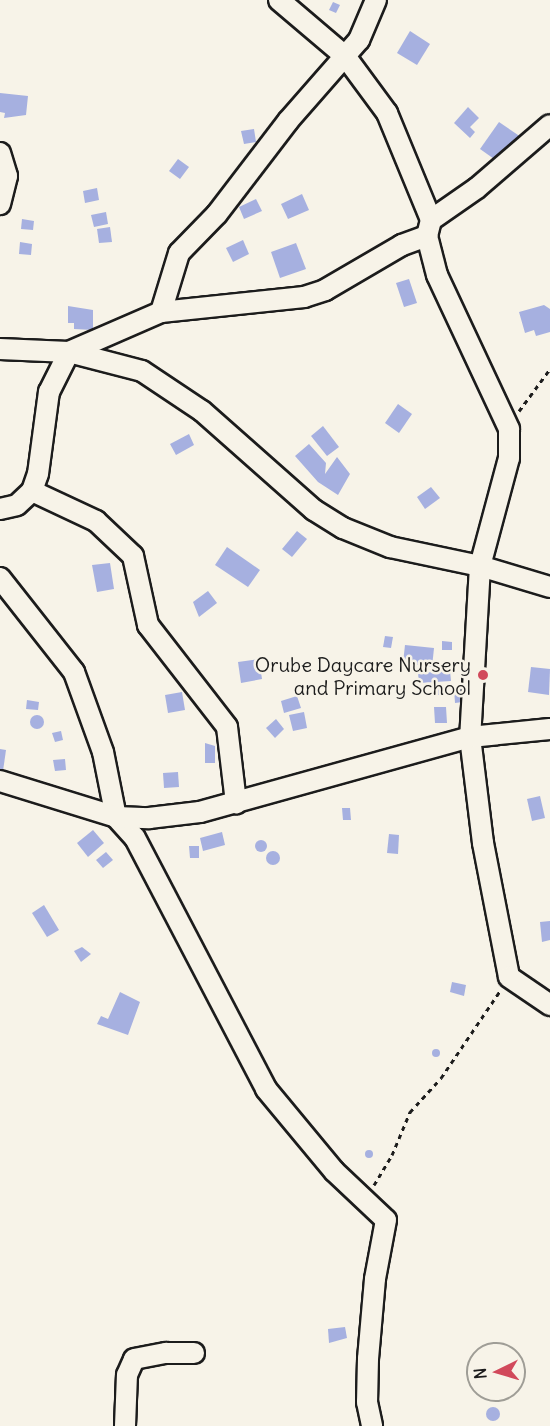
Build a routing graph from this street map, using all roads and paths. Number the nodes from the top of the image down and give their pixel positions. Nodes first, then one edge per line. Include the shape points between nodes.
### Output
1 (279, 0) edge
2 (376, 0) edge
3 (345, 56) junction
4 (550, 125) edge
5 (0, 153) edge
6 (0, 204) edge
7 (429, 228) junction
8 (161, 312) junction
9 (0, 349) edge
10 (69, 352) junction
11 (550, 369) edge
12 (509, 429) junction
13 (32, 491) junction
14 (0, 509) edge
15 (480, 566) junction
16 (0, 578) edge
17 (550, 587) edge
18 (550, 729) edge
19 (470, 736) junction
20 (0, 781) edge
21 (237, 803) junction
22 (116, 817) junction
23 (149, 818) junction
24 (135, 838) junction
25 (509, 977) junction
26 (550, 1005) edge
27 (365, 1200) junction
28 (194, 1353) dead end
29 (125, 1426) edge
30 (372, 1426) edge

1 - 3 street
2 - 3 street via 359,40
3 - 7 street via 387,114
3 - 8 street via 217,214 179,253
4 - 7 street
5 - 6 street via 7,176
7 - 8 street via 325,290 304,297
7 - 12 street via 437,275
8 - 10 street
9 - 10 street
10 - 13 street via 49,392 38,474
10 - 15 street via 142,371 176,391 314,510 343,528 390,547
11 - 12 path
12 - 15 street via 509,458
13 - 14 street via 17,505
13 - 21 street via 96,521 133,556 148,625 227,726
15 - 17 street
15 - 19 street
16 - 22 street via 74,672 103,752
18 - 19 street
19 - 21 street
19 - 25 street via 485,853
20 - 22 street
21 - 23 street
22 - 23 street
22 - 24 street
23 - 24 street
24 - 27 street via 266,1089 303,1136
25 - 26 street
25 - 27 path via 441,1078 410,1112 392,1155
27 - 30 street via 386,1220 375,1279 368,1359 367,1402
28 - 29 street via 135,1359 127,1375

